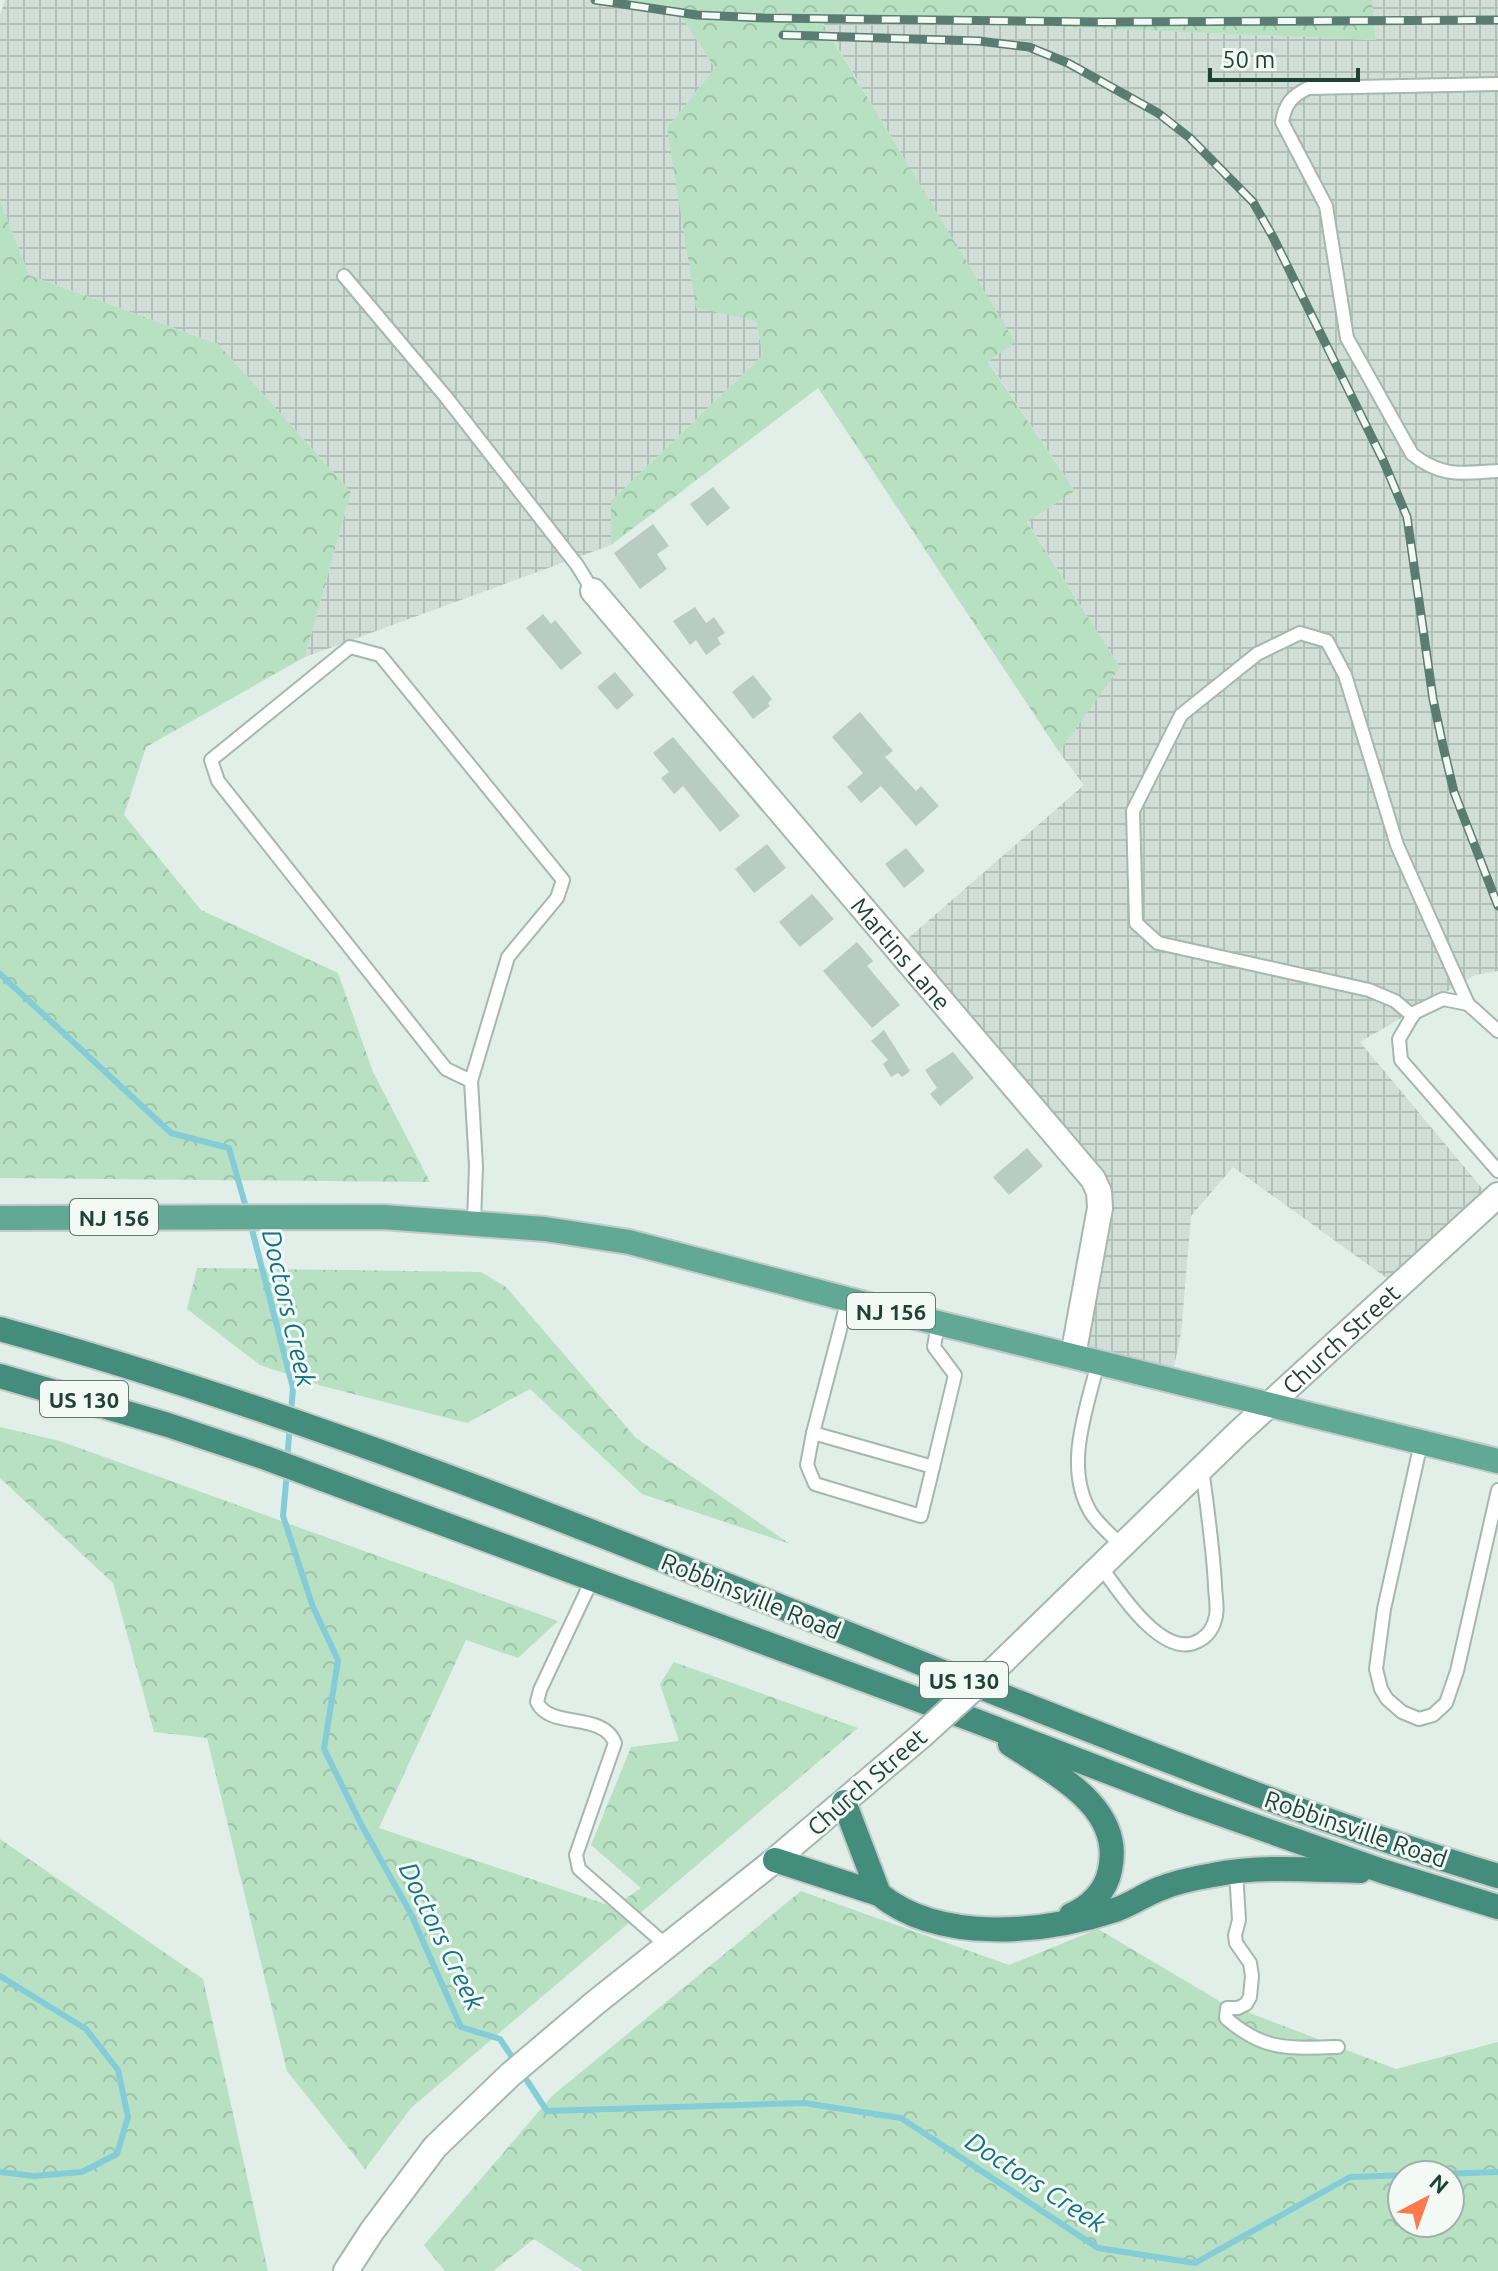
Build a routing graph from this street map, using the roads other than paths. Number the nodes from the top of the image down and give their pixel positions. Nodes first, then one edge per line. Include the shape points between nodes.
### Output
1 (1498, 84) edge
2 (344, 276) dead end
3 (1498, 471) edge
4 (593, 591) joint
5 (1468, 1004) junction
6 (1413, 1016) junction
7 (1498, 1031) edge
8 (471, 1081) junction
9 (1498, 1171) edge
10 (1498, 1195) edge
11 (0, 1218) edge
12 (474, 1222) junction
13 (848, 1299) junction
14 (938, 1323) junction
15 (0, 1329) edge
16 (1073, 1356) junction
17 (1098, 1362) junction
18 (0, 1376) edge
19 (1271, 1404) junction
20 (813, 1433) junction
21 (1421, 1443) junction
22 (1498, 1461) edge
23 (933, 1467) junction
24 (1202, 1468) junction
25 (1498, 1490) edge
26 (1121, 1545) junction
27 (1100, 1565) junction
28 (592, 1580) junction
29 (976, 1721) junction
30 (844, 1802) junction
31 (775, 1860) junction
32 (1382, 1871) junction
33 (1236, 1872) junction
34 (1498, 1876) edge
35 (879, 1894) junction
36 (1498, 1907) edge
37 (1042, 1924) junction
38 (667, 1946) junction
39 (1338, 2047) dead end
40 (346, 2271) edge

1 - 3 lane via 1308,88 1284,108 1282,122 1326,206 1347,338 1412,454 1449,474
2 - 4 lane via 446,397
4 - 16 street, Martins Lane via 1093,1179 1100,1208
5 - 6 lane via 1443,999
5 - 6 lane via 1397,845 1345,675 1327,641 1300,633 1257,654 1181,715 1133,811 1136,923 1158,943 1369,990
5 - 7 lane
6 - 9 lane via 1399,1039 1401,1060
8 - 8 lane via 508,957 557,898 563,880 380,655 350,647 211,760 218,781 446,1069
8 - 12 lane
10 - 19 street, Church Street
11 - 12 main road, NJ 156 via 277,1216
12 - 13 main road, NJ 156 via 629,1242
13 - 14 main road, NJ 156
13 - 20 lane
14 - 16 main road, NJ 156
14 - 23 lane via 934,1347 955,1375
15 - 34 highway, Robbinsville Road / US 130 via 318,1428 1212,1778
16 - 17 main road, NJ 156
17 - 19 main road, NJ 156
17 - 26 lane via 1078,1447 1082,1491 1092,1513
18 - 28 highway, Robbinsville Road / US 130 via 266,1458
19 - 21 main road, NJ 156
19 - 24 street, Church Street
20 - 23 lane
20 - 23 lane via 807,1465 815,1484 921,1516
21 - 22 main road, NJ 156
21 - 25 lane via 1377,1643 1376,1669 1387,1699 1419,1719 1446,1703
24 - 26 street, Church Street
24 - 27 lane via 1213,1549 1217,1614 1212,1630 1190,1645 1175,1643 1121,1595
26 - 27 street, Church Street
27 - 30 street, Church Street, bridge via 995,1669
28 - 29 highway, Robbinsville Road / US 130
28 - 38 lane via 537,1702 545,1713 612,1736 615,1743 576,1855 579,1869
29 - 32 highway, Robbinsville Road / US 130
29 - 37 highway via 1092,1802 1110,1838 1110,1874 1102,1891 1075,1913
30 - 31 street, Church Street
30 - 35 highway
31 - 35 highway
31 - 38 street, Church Street
32 - 33 highway
32 - 36 highway, Robbinsville Road / US 130
33 - 37 highway via 1177,1883 1117,1909
33 - 39 lane via 1236,1943 1252,1976 1246,2004 1227,2008 1226,2018 1275,2047
35 - 37 highway via 916,1916 948,1926 1002,1930
38 - 40 street, Church Street via 555,2037 435,2147

